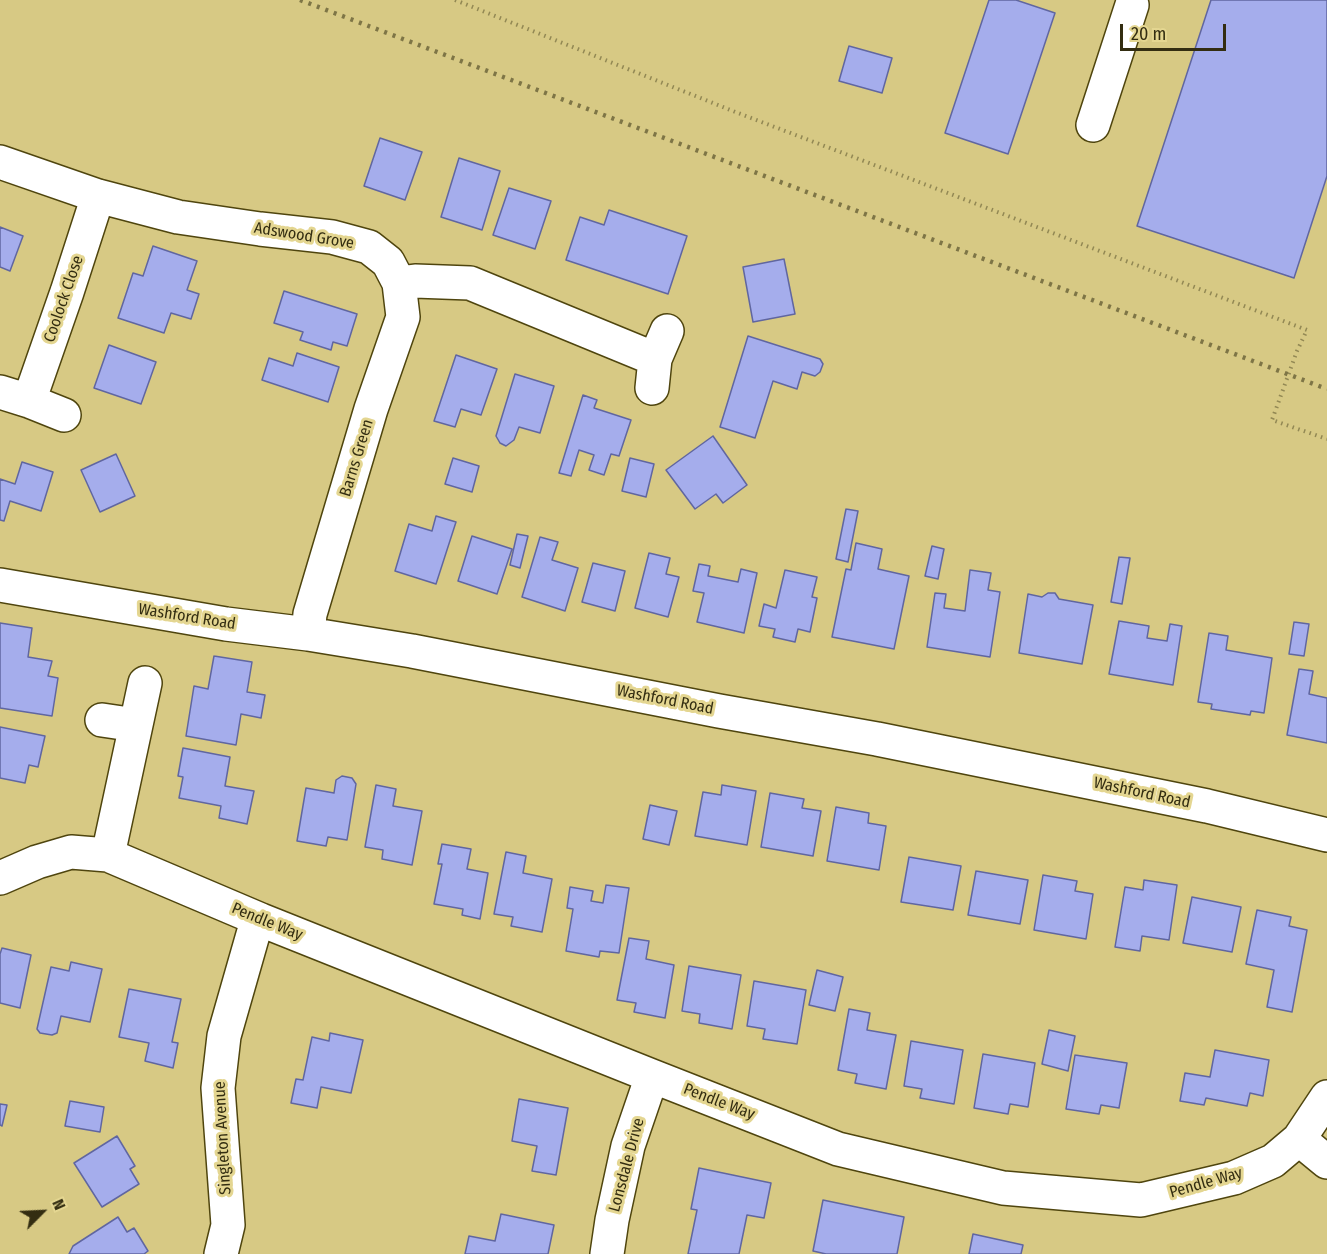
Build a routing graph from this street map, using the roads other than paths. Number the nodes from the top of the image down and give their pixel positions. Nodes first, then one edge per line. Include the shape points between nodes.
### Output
1 (1129, 2) edge
2 (1093, 124) dead end
3 (0, 162) edge
4 (98, 196) junction
5 (399, 283) junction
6 (658, 359) dead end
7 (15, 397) edge
8 (64, 415) dead end
9 (0, 585) edge
10 (308, 634) junction
11 (145, 683) dead end
12 (102, 720) dead end
13 (136, 724) junction
14 (1327, 835) edge
15 (108, 855) junction
16 (0, 878) edge
17 (261, 920) junction
18 (652, 1077) junction
19 (1327, 1097) edge
20 (1299, 1139) junction
21 (1327, 1162) edge
22 (221, 1254) edge
23 (607, 1254) edge

1 - 2 street
3 - 4 street, Adswood Grove
4 - 5 street, Adswood Grove via 178,218 332,237 369,247 388,262
4 - 7 street, Coolock Close via 70,282
5 - 6 street via 471,284
5 - 10 street, Barns Green via 403,316 310,614
7 - 8 street, Coolock Close
9 - 10 street, Washford Road via 226,624
10 - 14 street, Washford Road via 889,741 1207,806
11 - 13 street
12 - 13 street
13 - 15 street
15 - 16 street, Pendle Way via 71,852
15 - 17 street, Pendle Way
17 - 18 street, Pendle Way
17 - 22 street, Singleton Avenue via 254,931 224,1036 218,1088 228,1225
18 - 20 street, Pendle Way via 838,1149 1003,1188 1141,1200 1234,1178 1273,1161
18 - 23 street, Lonsdale Drive via 628,1146
19 - 20 street, Pendle Way
20 - 21 street

